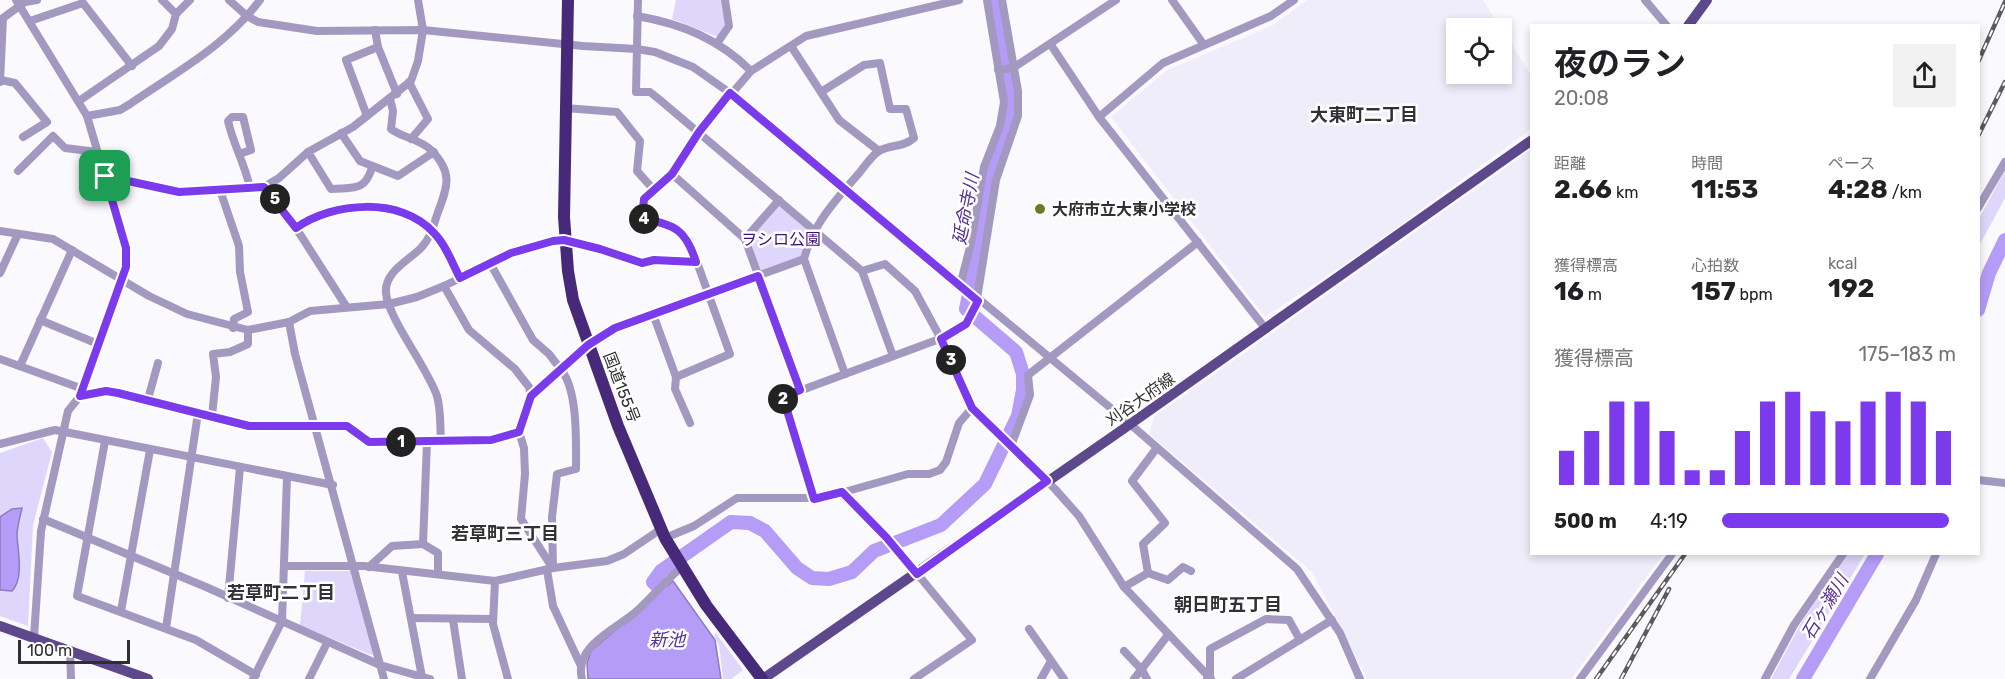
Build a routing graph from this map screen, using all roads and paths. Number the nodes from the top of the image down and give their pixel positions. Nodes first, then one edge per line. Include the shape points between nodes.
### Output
1 (36, 0) edge
2 (162, 0) edge
3 (190, 0) edge
4 (229, 0) edge
5 (260, 0) edge
6 (418, 0) edge
7 (568, 0) edge
8 (638, 0) edge
9 (724, 0) edge
10 (959, 0) edge
11 (987, 0) edge
12 (1002, 0) edge
13 (1116, 0) edge
14 (1172, 0) edge
15 (1294, 0) edge
16 (1645, 0) edge
17 (1704, 2) edge
18 (18, 4) edge
19 (176, 14) junction
20 (248, 16) junction
21 (637, 16) junction
22 (30, 21) junction
23 (1665, 24) edge
24 (1689, 24) edge
25 (375, 30) junction
26 (423, 30) junction
27 (718, 42) junction
28 (568, 44) junction
29 (1051, 45) junction
30 (1204, 45) junction
31 (790, 46) junction
32 (378, 47) junction
33 (637, 48) junction
34 (132, 66) junction
35 (1013, 68) junction
36 (998, 70) junction
37 (751, 71) junction
38 (0, 81) edge
39 (409, 82) junction
40 (821, 92) junction
41 (730, 93) junction
42 (394, 96) junction
43 (80, 101) junction
44 (566, 108) junction
45 (87, 116) junction
46 (367, 116) junction
47 (1099, 117) junction
48 (699, 132) junction
49 (341, 133) junction
50 (23, 137) dead end
51 (411, 139) junction
52 (1530, 141) edge
53 (879, 151) junction
54 (308, 152) junction
55 (434, 152) junction
56 (98, 153) junction
57 (239, 154) dead end
58 (2005, 162) edge
59 (372, 168) junction
60 (18, 171) dead end
61 (672, 174) junction
62 (105, 176) junction
63 (264, 187) junction
64 (250, 188) junction
65 (845, 188) junction
66 (653, 189) junction
67 (220, 190) junction
68 (978, 194) junction
69 (993, 197) junction
70 (778, 200) junction
71 (1980, 205) edge
72 (296, 228) junction
73 (813, 230) junction
74 (0, 231) edge
75 (434, 232) junction
76 (18, 234) junction
77 (745, 239) junction
78 (564, 240) junction
79 (1198, 242) junction
80 (72, 250) junction
81 (804, 259) junction
82 (696, 262) junction
83 (490, 263) junction
84 (862, 271) junction
85 (0, 273) edge
86 (758, 276) junction
87 (460, 278) junction
88 (122, 280) junction
89 (444, 286) junction
90 (961, 286) junction
91 (707, 294) junction
92 (978, 300) junction
93 (389, 304) junction
94 (346, 306) junction
95 (653, 314) junction
96 (40, 320) junction
97 (289, 322) junction
98 (233, 328) junction
99 (1265, 328) junction
100 (248, 330) junction
101 (941, 339) junction
102 (98, 344) junction
103 (588, 345) junction
104 (893, 356) junction
105 (0, 359) edge
106 (1048, 359) junction
107 (158, 363) dead end
108 (20, 366) junction
109 (562, 371) junction
110 (845, 374) junction
111 (676, 377) junction
112 (800, 390) junction
113 (82, 392) junction
114 (531, 396) junction
115 (148, 399) junction
116 (972, 408) junction
117 (198, 412) junction
118 (212, 416) junction
119 (690, 423) dead end
120 (1130, 424) junction
121 (318, 428) junction
122 (519, 432) junction
123 (63, 433) junction
124 (105, 441) junction
125 (441, 441) junction
126 (427, 442) junction
127 (0, 444) edge
128 (1011, 446) junction
129 (1156, 449) junction
130 (150, 450) junction
131 (191, 458) junction
132 (240, 467) junction
133 (287, 477) junction
134 (1980, 480) edge
135 (1047, 481) junction
136 (2005, 483) edge
137 (333, 485) junction
138 (842, 492) junction
139 (814, 499) junction
140 (44, 519) junction
141 (663, 533) junction
142 (86, 539) junction
143 (423, 544) junction
144 (1671, 555) edge
145 (1842, 555) edge
146 (1936, 555) edge
147 (130, 556) junction
148 (285, 566) junction
149 (682, 566) junction
150 (369, 567) junction
151 (355, 568) junction
152 (550, 569) junction
153 (1191, 571) dead end
154 (402, 572) junction
155 (438, 573) junction
156 (1148, 573) junction
157 (917, 574) junction
158 (175, 575) junction
159 (495, 581) junction
160 (1124, 587) junction
161 (228, 597) junction
162 (121, 611) junction
163 (411, 618) junction
164 (493, 619) junction
165 (453, 620) junction
166 (1332, 620) junction
167 (282, 621) junction
168 (0, 626) edge
169 (166, 628) junction
170 (1029, 629) dead end
171 (1168, 634) junction
172 (34, 637) junction
173 (1300, 640) junction
174 (327, 643) junction
175 (70, 650) junction
176 (1124, 651) dead end
177 (1051, 661) junction
178 (381, 665) junction
179 (581, 666) junction
180 (1143, 670) junction
181 (72, 677) edge
182 (254, 677) edge
183 (426, 678) edge
184 (148, 679) edge
185 (309, 679) edge
186 (384, 679) edge
187 (462, 679) edge
188 (508, 679) edge
189 (582, 679) edge
190 (762, 679) edge
191 (914, 679) edge
192 (1041, 679) edge
193 (1064, 679) edge
194 (1134, 679) edge
195 (1147, 679) edge
196 (1209, 679) edge
197 (1236, 679) edge
198 (1360, 679) edge
199 (1580, 679) edge
200 (1766, 679) edge
201 (1870, 679) edge

1 - 18 street
2 - 19 street
3 - 19 street
4 - 20 street
5 - 20 street
6 - 26 street
7 - 28 highway, 国道155号
8 - 21 street
9 - 27 street via 729,26
10 - 31 street via 806,36
11 - 36 street
12 - 35 street
13 - 29 street
14 - 30 street
15 - 30 street via 1271,16
16 - 23 street
17 - 24 main road
18 - 22 street
18 - 38 street via 3,18
19 - 34 street via 166,40
20 - 25 street via 317,31
20 - 45 street via 215,46 130,104 120,110
21 - 27 street via 670,22
21 - 33 street
22 - 34 street via 83,3
22 - 43 street
25 - 26 street
25 - 32 street
26 - 28 street
26 - 39 street via 418,61
27 - 37 street
28 - 33 street
28 - 44 highway, 国道155号
29 - 35 street
29 - 47 street
30 - 47 street via 1163,63
31 - 37 street
31 - 40 street
32 - 42 street
32 - 46 street via 346,60
33 - 41 street via 693,67
33 - 48 street via 636,92 650,92
34 - 43 street
35 - 36 street
35 - 69 street via 1018,116
36 - 68 street via 1003,111
37 - 41 street
38 - 50 street via 15,83 47,122
39 - 42 street
39 - 51 street via 428,119
40 - 53 street via 839,120
40 - 53 street via 864,64 880,63 890,109 906,109 914,138 907,144
41 - 48 street
41 - 65 street
42 - 46 street
42 - 51 street via 391,129
43 - 45 street
44 - 66 street via 617,112 640,141 638,171
44 - 78 highway, 国道155号
45 - 56 street
46 - 49 street
47 - 79 street
48 - 61 street
48 - 70 street
49 - 54 street
49 - 59 street via 360,161
51 - 55 street
52 - 99 main road, 刈谷大府線
53 - 65 street
54 - 59 street via 331,189 362,187
54 - 63 street
55 - 59 street via 398,176
55 - 75 street via 447,174 447,192
56 - 60 street via 65,148 53,136
56 - 62 street
57 - 64 street
58 - 71 street
61 - 66 street
61 - 77 street
62 - 67 street via 179,192
62 - 88 street via 126,248
63 - 64 street
63 - 72 street
64 - 67 street
65 - 73 street
65 - 90 street
66 - 82 street via 644,199 642,219 668,223 689,240
67 - 98 street via 239,246 248,312 234,319
68 - 69 street
68 - 90 street
69 - 92 street
70 - 73 street
70 - 77 street
72 - 75 street via 320,213 380,207 395,210
72 - 94 street
73 - 81 street
73 - 84 street
74 - 76 street
75 - 87 street
75 - 93 street via 392,272 385,292
76 - 80 street via 53,239
76 - 85 street
77 - 86 street
78 - 82 street via 642,263
78 - 83 street via 529,247
78 - 103 highway, 国道155号 via 573,300
79 - 99 street
79 - 106 street
80 - 88 street
80 - 96 street
81 - 86 street
81 - 110 street
82 - 91 street
83 - 87 street
83 - 109 street via 533,340
84 - 101 street via 885,264 915,291
84 - 104 street
86 - 91 street
86 - 112 street
87 - 89 street
88 - 98 street via 187,314
88 - 102 street
89 - 93 street
89 - 114 street via 469,330 515,369
90 - 92 street
91 - 95 street
91 - 111 street via 730,354
92 - 101 street via 966,324
92 - 106 street
93 - 94 street
93 - 125 street via 438,398
94 - 97 street via 310,311
95 - 103 street via 615,328
95 - 111 street
96 - 102 street
96 - 108 street
97 - 100 street
97 - 121 street
98 - 100 street
99 - 120 main road, 刈谷大府線
100 - 118 street via 248,344 213,354 216,377
101 - 104 street
101 - 116 street
102 - 113 street
103 - 109 street
103 - 141 highway, 国道155号
104 - 110 street
105 - 108 street
106 - 120 street
106 - 128 street via 1028,375 1030,395
107 - 115 street
108 - 113 street
109 - 114 street
109 - 152 street via 569,380 573,406 576,470 557,474
110 - 112 street
111 - 119 street via 675,388
112 - 139 street via 783,397
113 - 115 street via 106,391
113 - 123 street via 68,411
114 - 122 street
115 - 117 street
116 - 128 street
116 - 138 street via 959,423 940,470 908,474
117 - 118 street
117 - 131 street
118 - 121 street via 249,426
120 - 129 street
120 - 135 main road, 刈谷大府線
121 - 126 street via 347,426 369,442
121 - 137 street
122 - 125 street via 491,440
122 - 152 street via 525,457 521,519
123 - 124 street
123 - 127 street via 48,430
123 - 140 street
124 - 130 street
124 - 142 street
125 - 126 street
126 - 143 street
128 - 135 street
129 - 156 street via 1132,481 1165,523 1143,544
129 - 166 street via 1297,569
130 - 131 street
130 - 147 street
131 - 132 street
131 - 158 street
132 - 133 street
132 - 161 street
133 - 137 street
133 - 148 street
134 - 136 street
135 - 157 main road, 刈谷大府線
135 - 160 street via 1079,516
137 - 151 street
138 - 139 street
138 - 157 street
139 - 141 street via 737,498 694,526
140 - 142 street
140 - 172 street
141 - 149 highway, 国道155号
141 - 152 street via 607,561
142 - 147 street
142 - 162 street via 77,596
143 - 150 street via 392,546
143 - 155 street via 438,553
144 - 199 street
145 - 200 street via 1794,625
146 - 201 street via 1916,600
147 - 158 street
147 - 162 street
148 - 151 street
148 - 167 street
149 - 179 street via 638,610 601,635
149 - 190 highway, 国道155号 via 720,626
150 - 151 street
150 - 154 street
151 - 178 street
152 - 159 street
152 - 179 street via 553,606
153 - 156 street via 1183,567 1168,580
154 - 155 street
154 - 163 street
155 - 159 street
156 - 160 street
157 - 190 main road, 刈谷大府線
157 - 191 street via 972,640
158 - 161 street
158 - 169 street
159 - 164 street
160 - 171 street
161 - 167 street
162 - 169 street
163 - 165 street
163 - 183 street
164 - 165 street
164 - 188 street
165 - 187 street
166 - 173 street
166 - 198 street
167 - 174 street
167 - 182 street
168 - 172 main road
169 - 182 street via 196,639
170 - 177 street
171 - 180 street
171 - 196 street
172 - 175 main road
173 - 196 street via 1289,620 1266,619 1210,649
173 - 197 street
174 - 178 street
174 - 185 street
175 - 181 street
175 - 184 main road
176 - 180 street
177 - 192 street
177 - 193 street
178 - 183 street
178 - 186 street
179 - 189 street
180 - 194 street
180 - 195 street

